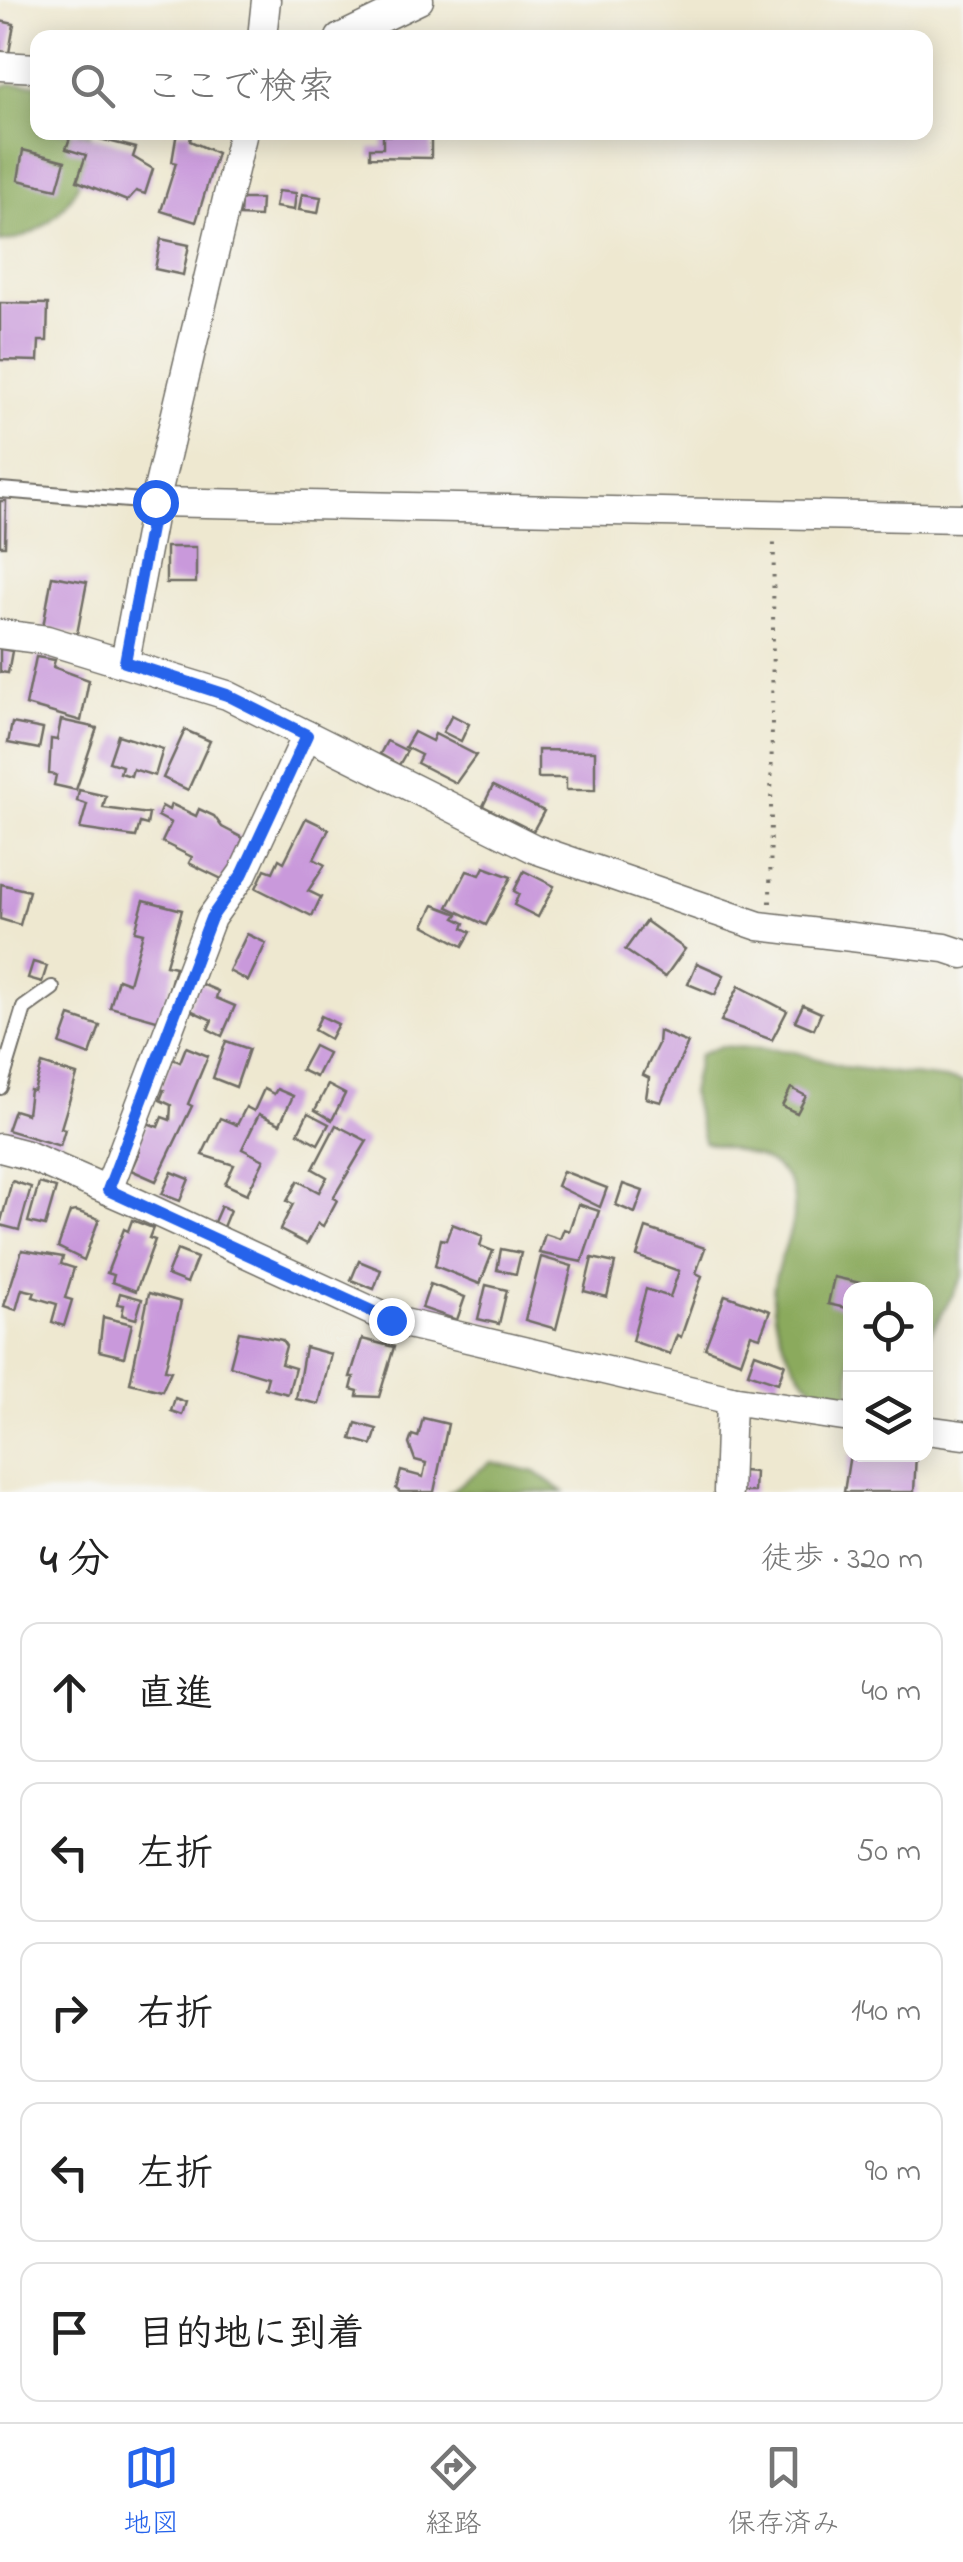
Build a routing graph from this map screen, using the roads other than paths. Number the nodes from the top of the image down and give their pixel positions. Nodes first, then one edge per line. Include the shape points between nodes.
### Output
1 (266, 0) edge
2 (419, 0) edge
3 (263, 30) edge
4 (357, 30) edge
5 (0, 66) edge
6 (30, 68) edge
7 (242, 140) edge
8 (0, 490) edge
9 (155, 502) junction
10 (963, 518) edge
11 (0, 634) edge
12 (125, 662) junction
13 (307, 735) junction
14 (963, 954) edge
15 (52, 988) dead end
16 (0, 1087) edge
17 (0, 1148) edge
18 (108, 1190) junction
19 (730, 1400) junction
20 (843, 1417) edge
21 (933, 1431) edge
22 (963, 1436) edge
23 (728, 1492) edge

1 - 3 street
2 - 4 street
5 - 6 street
7 - 9 street
8 - 9 lane
9 - 10 street
9 - 12 street
11 - 12 street
12 - 13 street via 227,695
13 - 14 street via 535,849 769,928
13 - 18 street via 243,873 211,918
15 - 16 lane via 24,1008
17 - 18 street
18 - 19 street via 391,1320
19 - 20 street
19 - 23 street
21 - 22 street

